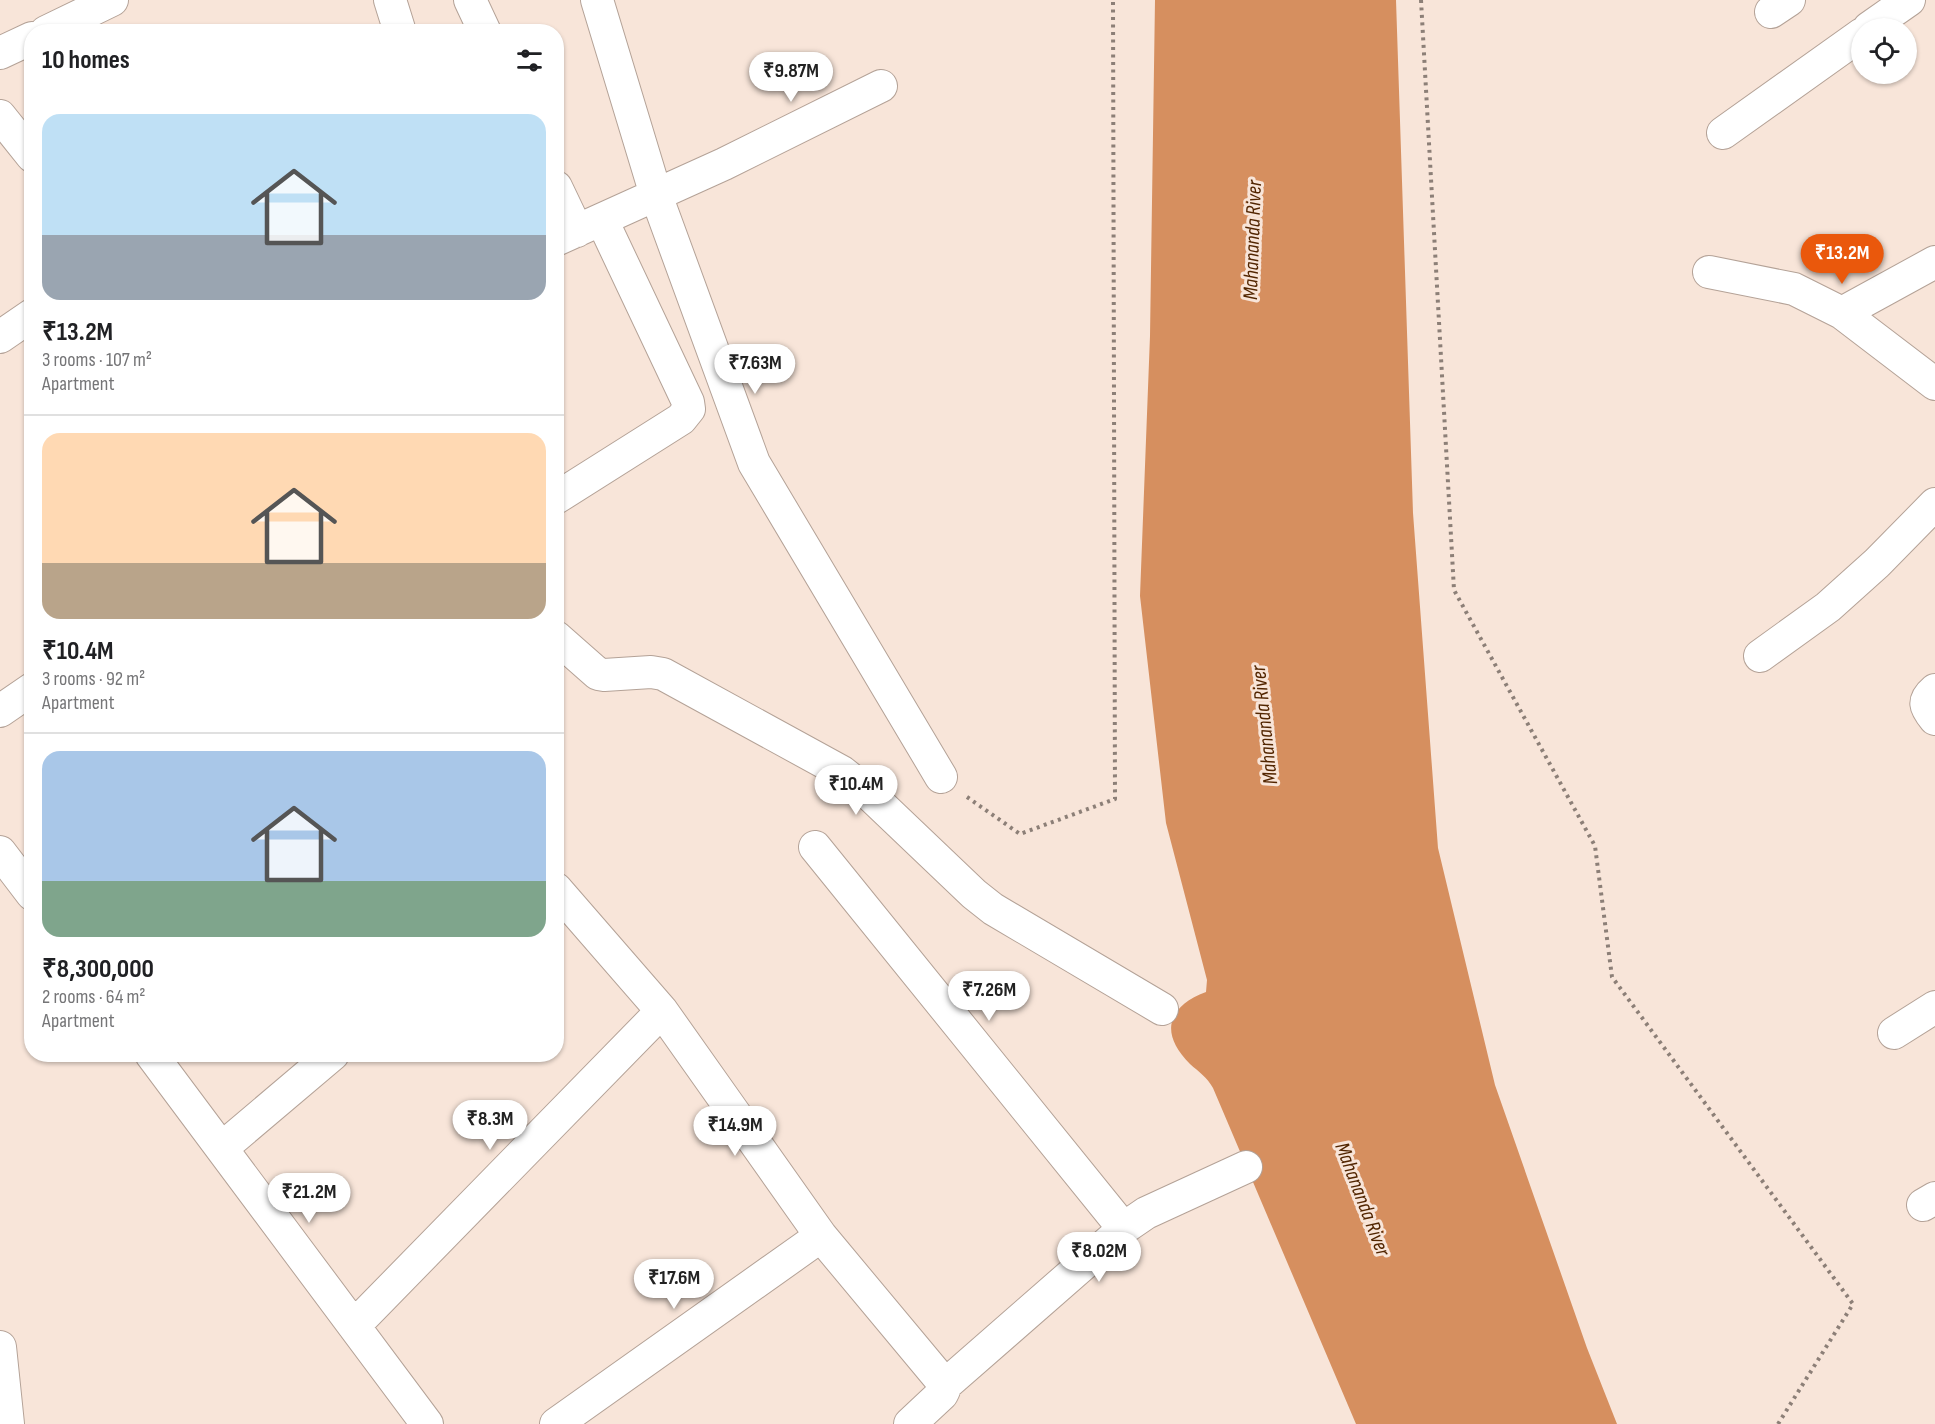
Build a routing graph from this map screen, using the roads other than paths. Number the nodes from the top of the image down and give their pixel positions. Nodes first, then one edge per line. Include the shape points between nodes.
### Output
1 (112, 0) edge
2 (390, 0) edge
3 (470, 0) edge
4 (597, 0) edge
5 (1909, 0) edge
6 (1883, 18) edge
7 (62, 24) edge
8 (398, 24) edge
9 (481, 24) edge
10 (24, 42) edge
11 (1851, 42) edge
12 (0, 53) edge
13 (881, 86) dead end
14 (0, 116) edge
15 (1723, 133) dead end
16 (24, 146) edge
17 (656, 195) junction
18 (564, 203) edge
19 (578, 230) edge
20 (1935, 262) edge
21 (1709, 272) dead end
22 (1842, 313) junction
23 (24, 320) edge
24 (0, 337) edge
25 (1935, 384) edge
26 (564, 493) edge
27 (1935, 504) edge
28 (564, 644) edge
29 (1760, 656) dead end
30 (1935, 690) edge
31 (24, 694) edge
32 (0, 711) edge
33 (1935, 719) edge
34 (940, 777) road end
35 (815, 847) dead end
36 (0, 852) edge
37 (24, 882) edge
38 (564, 898) edge
39 (1935, 1007) edge
40 (1162, 1009) dead end
41 (662, 1011) junction
42 (1894, 1033) dead end
43 (157, 1062) edge
44 (324, 1062) edge
45 (222, 1148) junction
46 (1246, 1167) dead end
47 (1124, 1229) junction
48 (821, 1236) junction
49 (354, 1326) junction
50 (0, 1347) edge
51 (944, 1386) junction
52 (8, 1424) edge
53 (427, 1424) edge
54 (556, 1424) edge
55 (910, 1424) edge

1 - 7 street
2 - 8 street
3 - 9 street
4 - 17 street
5 - 6 street
10 - 12 street
11 - 15 street
13 - 17 street
14 - 16 street
17 - 19 street
17 - 34 street via 754,463
18 - 19 street
19 - 26 street via 689,409 681,419
20 - 22 street
21 - 22 street via 1794,289
22 - 25 street
23 - 24 street
27 - 29 street via 1828,607
28 - 40 street via 598,674 663,674 842,772 993,909
30 - 33 street via 1925,702
31 - 32 street
35 - 47 street
36 - 37 street
38 - 41 street
39 - 42 street
41 - 48 street
41 - 49 street
43 - 45 street
44 - 45 street
45 - 49 street
46 - 47 street via 1146,1213
47 - 51 street
48 - 51 street
48 - 54 street
49 - 53 street
50 - 52 street
51 - 55 street via 936,1400

